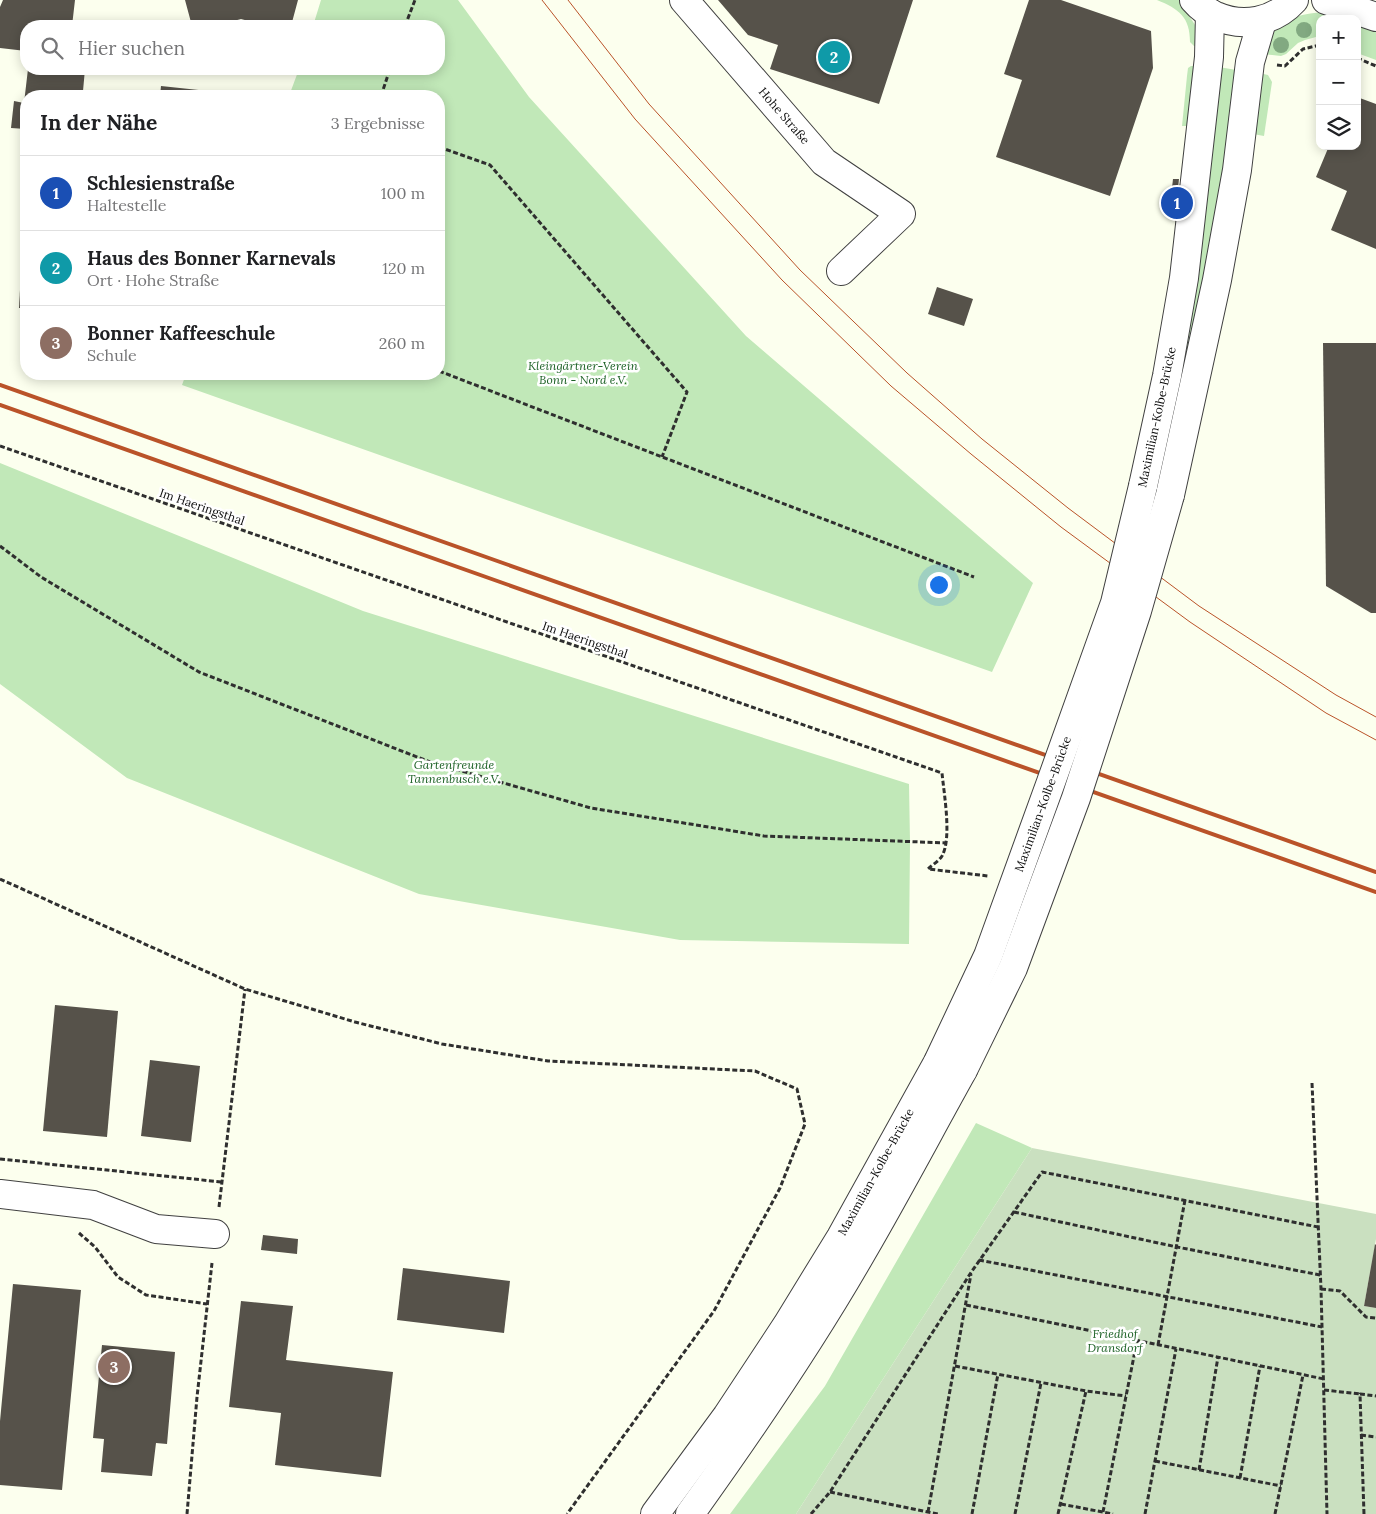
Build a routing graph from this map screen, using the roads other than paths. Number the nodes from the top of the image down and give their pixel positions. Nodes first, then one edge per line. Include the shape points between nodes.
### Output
1 (684, 0) edge
2 (1294, 0) edge
3 (1326, 0) edge
4 (1202, 7) edge
5 (1376, 17) edge
6 (1262, 21) junction
7 (841, 271) dead end
8 (950, 1066) junction
9 (0, 1194) edge
10 (215, 1234) dead end
11 (655, 1514) edge
12 (690, 1514) edge

1 - 7 street, Hohe Straße via 824,162 901,214
2 - 6 street via 1276,15
3 - 5 street
4 - 6 street via 1226,21
4 - 8 street, Maximilian-Kolbe-Brücke, bridge via 1209,57 1184,278 1143,486 1114,603
6 - 8 street, Maximilian-Kolbe-Brücke, bridge via 1250,62 1237,170 1216,280 1170,496 1136,611 1076,798 1013,968
8 - 11 street, Maximilian-Kolbe-Brücke via 727,1416
8 - 12 street, Maximilian-Kolbe-Brücke via 862,1253 750,1430
9 - 10 street via 94,1205 156,1229

